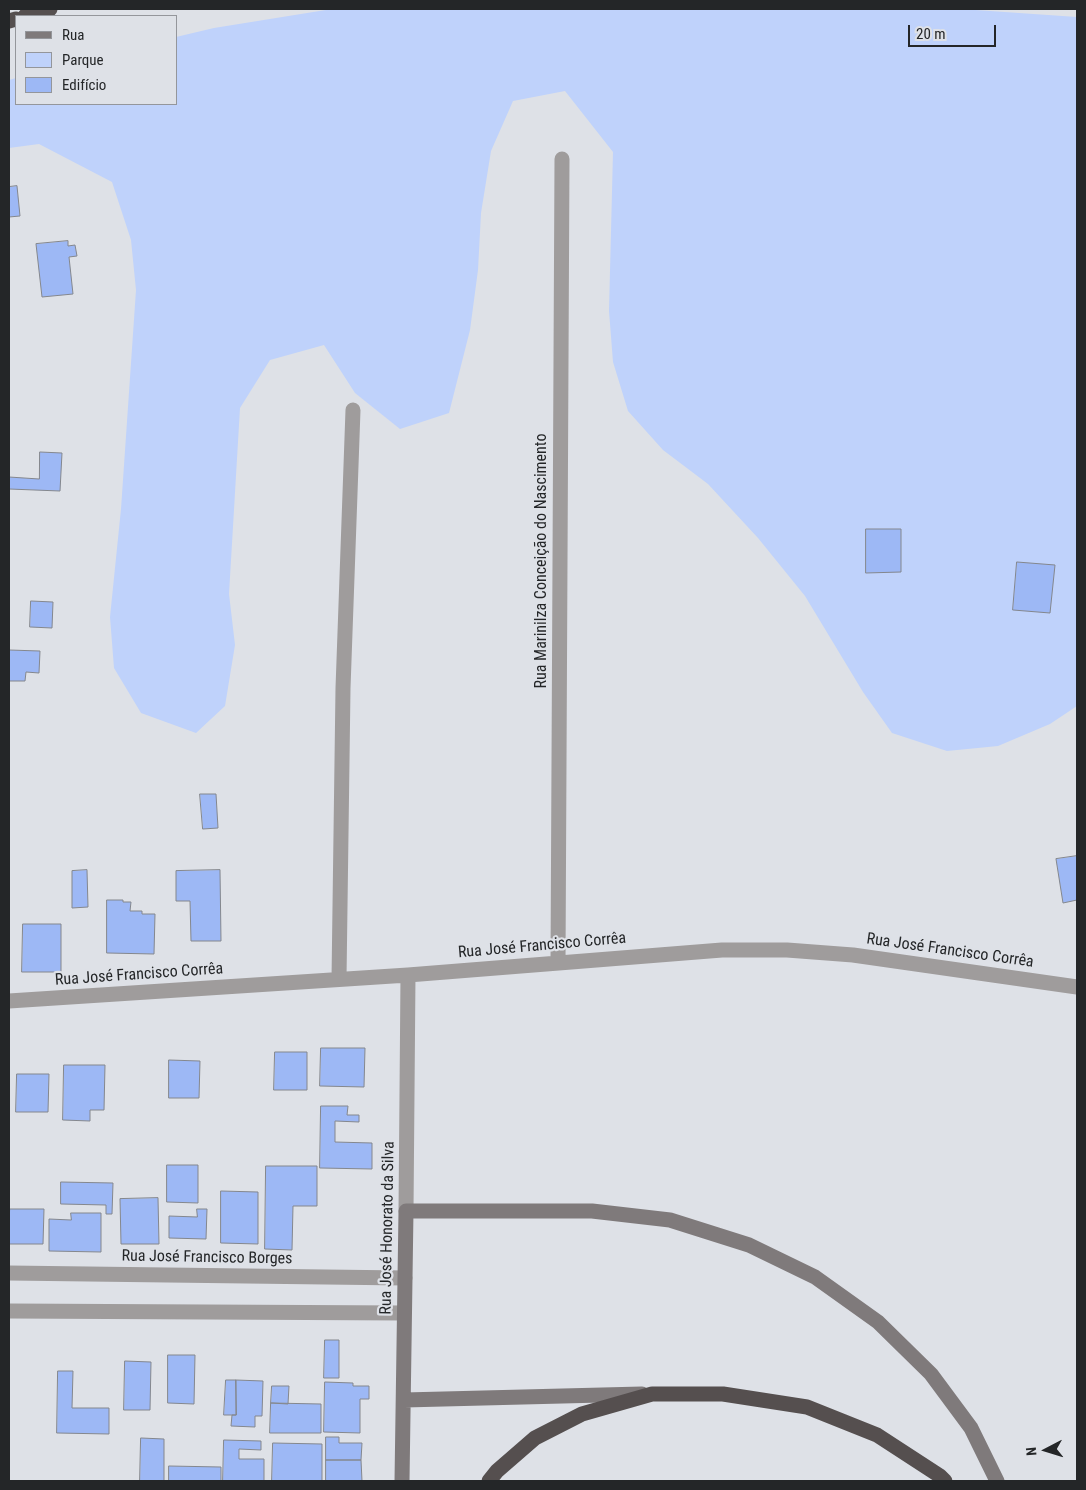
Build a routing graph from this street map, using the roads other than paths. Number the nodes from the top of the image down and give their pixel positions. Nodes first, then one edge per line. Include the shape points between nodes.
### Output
1 (50, 9) edge
2 (29, 15) edge
3 (562, 159) dead end
4 (353, 410) dead end
5 (558, 962) junction
6 (408, 975) junction
7 (340, 980) junction
8 (1077, 987) edge
9 (9, 1001) edge
10 (406, 1211) junction
11 (9, 1273) edge
12 (405, 1278) junction
13 (9, 1311) edge
14 (404, 1313) junction
15 (652, 1394) junction
16 (404, 1400) junction
17 (404, 1478) edge
18 (489, 1481) edge
19 (945, 1481) edge
20 (996, 1481) edge

1 - 2 highway
3 - 5 street, Rua Marinilza Conceição do Nascimento
4 - 7 street via 343,688
5 - 6 street, Rua José Francisco Corrêa
5 - 8 street, Rua José Francisco Corrêa via 722,950 787,950 853,955
6 - 7 street, Rua José Francisco Corrêa
6 - 10 street, Rua José Honorato da Silva
7 - 9 street, Rua José Francisco Corrêa
10 - 12 main road, Rua José Honorato da Silva
10 - 20 main road via 592,1211 670,1220 749,1245 815,1277 878,1322 931,1374 971,1428
11 - 12 street, Rua José Francisco Borges
12 - 14 main road, Rua José Honorato da Silva
13 - 14 street
14 - 16 main road, Rua José Honorato da Silva
15 - 16 main road
15 - 18 highway via 582,1414 535,1438
15 - 19 highway via 723,1394 807,1407 877,1435
16 - 17 main road, Rua José Honorato da Silva

